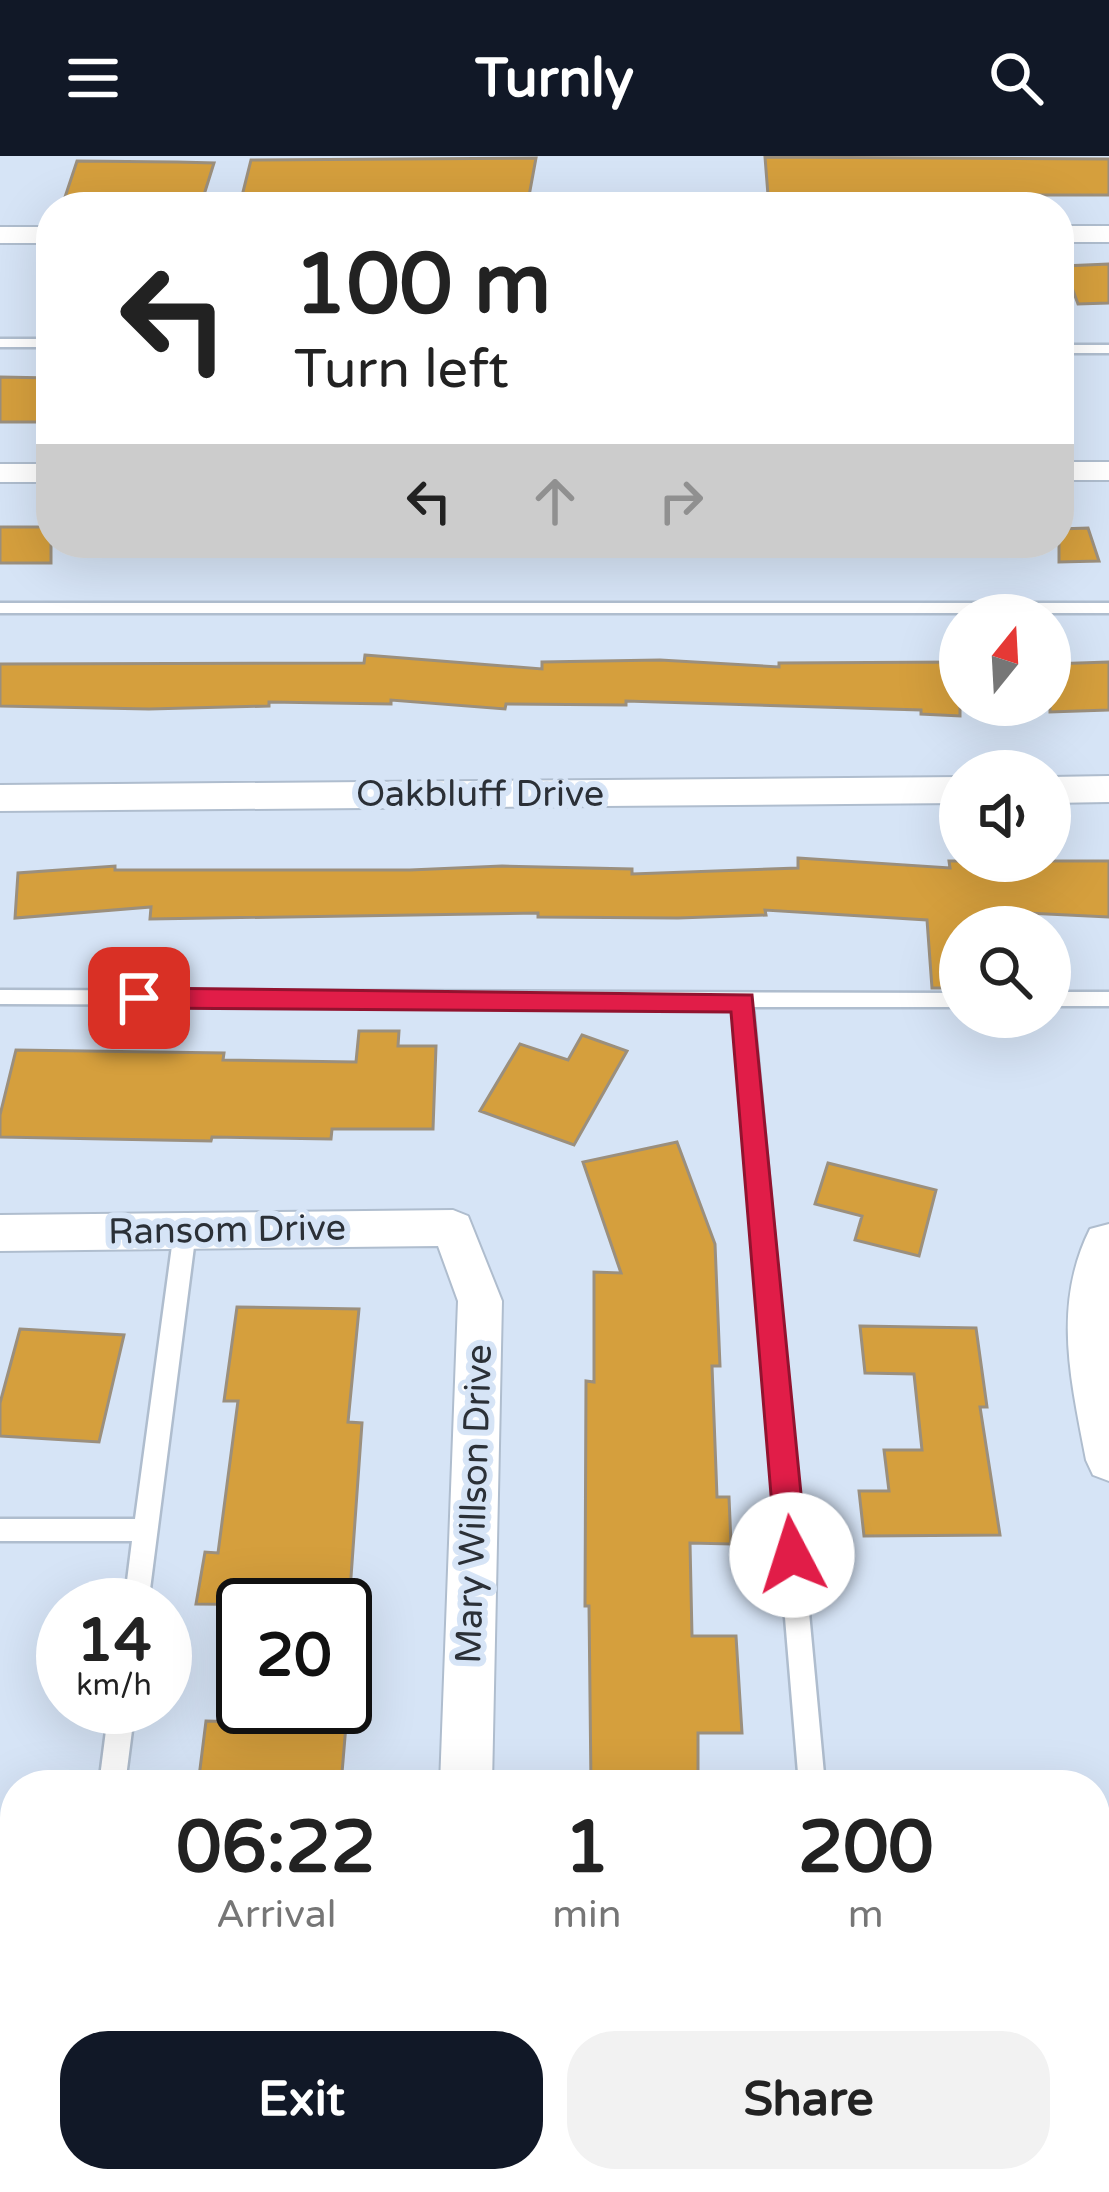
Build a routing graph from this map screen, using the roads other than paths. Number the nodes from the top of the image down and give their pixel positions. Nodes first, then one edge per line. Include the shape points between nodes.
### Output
1 (0, 235) edge
2 (36, 235) edge
3 (1074, 235) edge
4 (1109, 235) edge
5 (0, 343) edge
6 (36, 343) edge
7 (1074, 349) edge
8 (1109, 349) edge
9 (1074, 471) edge
10 (1109, 471) edge
11 (36, 472) edge
12 (0, 473) edge
13 (0, 608) edge
14 (1109, 608) edge
15 (1109, 789) edge
16 (939, 790) edge
17 (1071, 790) edge
18 (0, 798) edge
19 (0, 997) edge
20 (1109, 999) edge
21 (939, 1000) edge
22 (1071, 1000) edge
23 (743, 1002) junction
24 (453, 1228) joint
25 (185, 1231) junction
26 (0, 1233) edge
27 (1100, 1257) edge
28 (1109, 1460) edge
29 (0, 1530) edge
30 (146, 1530) junction
31 (140, 1578) edge
32 (119, 1734) edge
33 (114, 1770) edge
34 (466, 1770) edge
35 (811, 1770) edge

1 - 2 street
3 - 4 street
5 - 6 lane
7 - 8 lane
9 - 10 street
11 - 12 street
13 - 14 lane
15 - 17 street
16 - 18 street, Oakbluff Drive
19 - 23 lane
20 - 22 lane
21 - 23 lane
23 - 35 lane
24 - 25 street, Ransom Drive
24 - 34 street, Mary Willson Drive via 481,1300
25 - 26 street, Ransom Drive
25 - 30 lane
27 - 28 street via 1084,1319
29 - 30 lane
30 - 31 lane
32 - 33 lane

